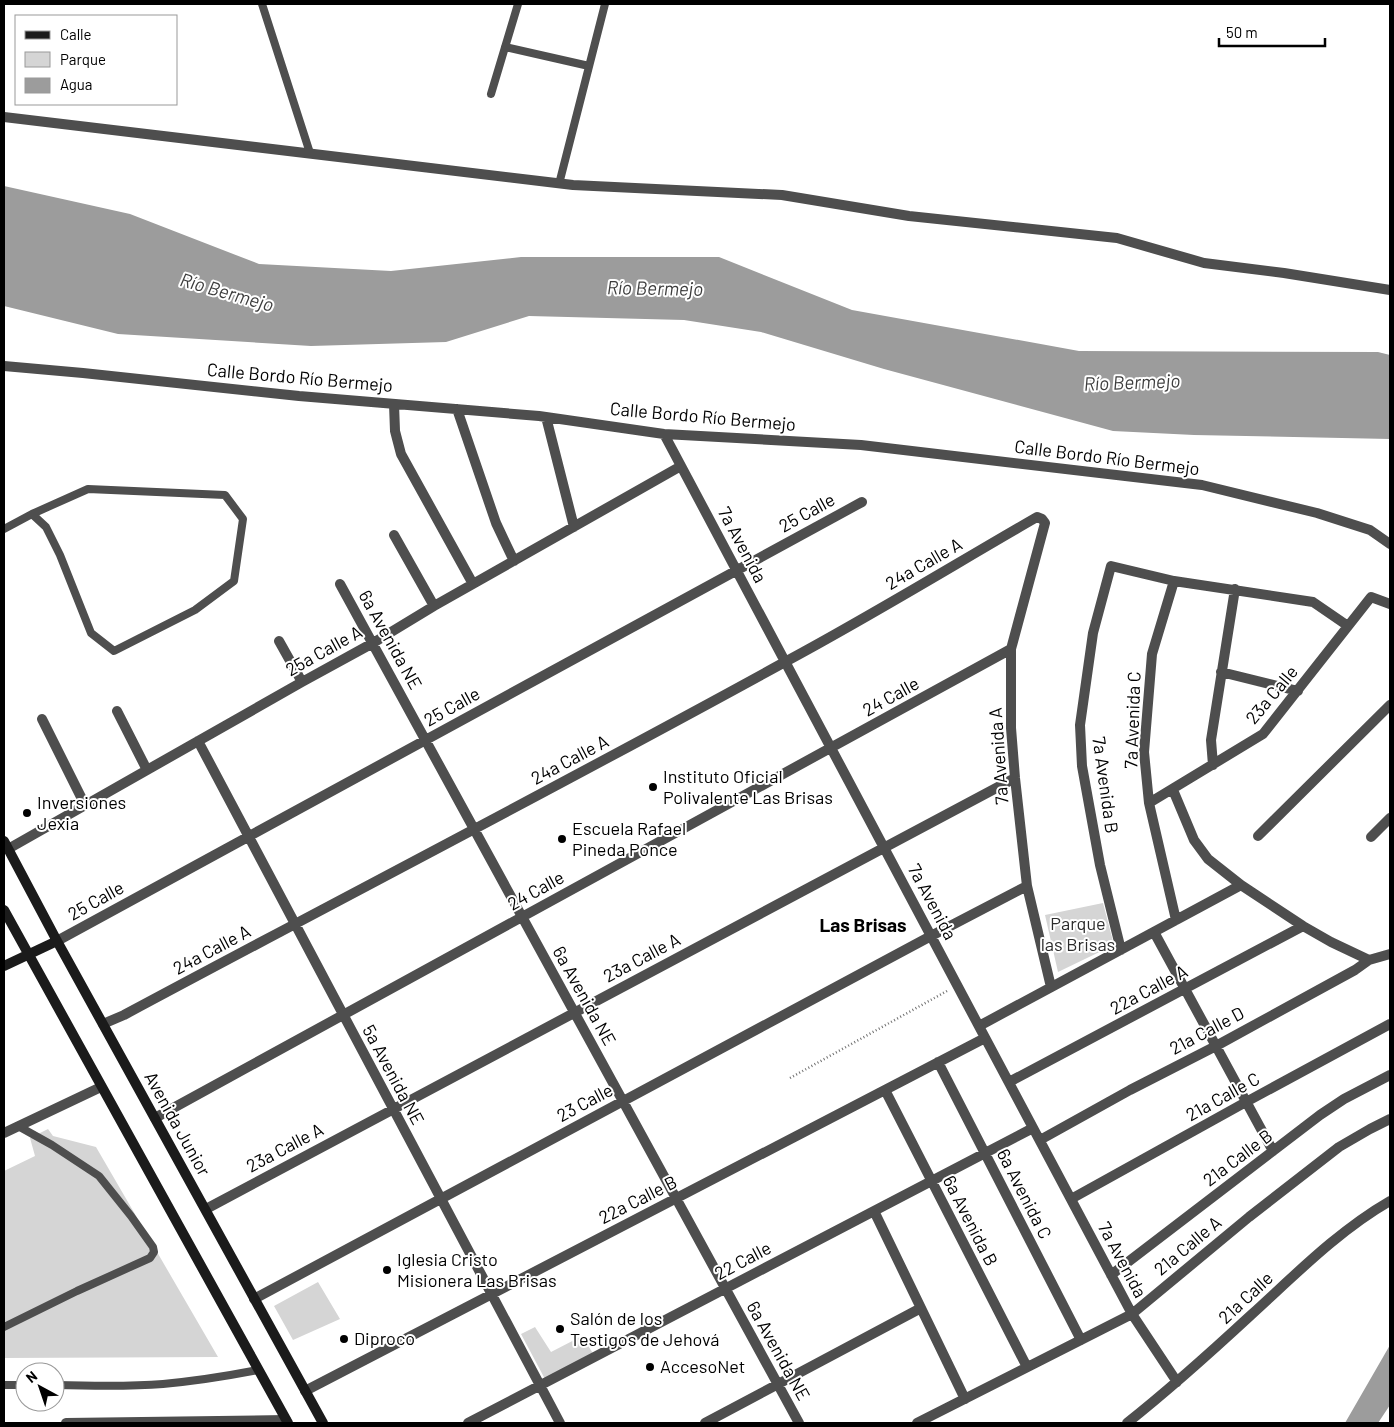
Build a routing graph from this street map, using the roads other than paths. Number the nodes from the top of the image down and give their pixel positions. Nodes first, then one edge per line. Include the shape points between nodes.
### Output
1 (262, 4) edge
2 (518, 4) edge
3 (605, 4) edge
4 (505, 47) junction
5 (589, 66) junction
6 (491, 94) dead end
7 (4, 117) edge
8 (310, 153) junction
9 (559, 184) junction
10 (1390, 290) edge
11 (4, 366) edge
12 (394, 404) junction
13 (457, 409) junction
14 (546, 417) junction
15 (664, 434) junction
16 (681, 466) junction
17 (862, 502) dead end
18 (32, 514) junction
19 (1045, 523) joint
20 (574, 527) junction
21 (4, 529) edge
22 (394, 535) dead end
23 (1390, 544) edge
24 (514, 561) junction
25 (737, 570) junction
26 (1174, 581) junction
27 (340, 584) dead end
28 (473, 584) junction
29 (1235, 590) junction
30 (1390, 604) edge
31 (434, 606) junction
32 (1348, 626) junction
33 (278, 641) dead end
34 (373, 643) junction
35 (1011, 649) junction
36 (786, 662) junction
37 (1221, 672) junction
38 (302, 682) junction
39 (1298, 691) junction
40 (1390, 705) edge
41 (117, 711) dead end
42 (42, 719) dead end
43 (425, 740) junction
44 (198, 741) junction
45 (831, 748) junction
46 (1213, 765) junction
47 (147, 770) junction
48 (1015, 778) junction
49 (1172, 790) junction
50 (1149, 803) junction
51 (85, 805) junction
52 (1390, 818) edge
53 (474, 830) junction
54 (248, 836) junction
55 (1258, 836) dead end
56 (1371, 837) dead end
57 (6, 845) edge
58 (884, 848) junction
59 (1241, 885) junction
60 (1027, 886) junction
61 (4, 910) edge
62 (522, 917) junction
63 (1176, 920) junction
64 (295, 924) junction
65 (1303, 926) junction
66 (1154, 932) junction
67 (931, 936) junction
68 (57, 941) junction
69 (1121, 950) junction
70 (28, 954) junction
71 (1390, 954) edge
72 (1369, 960) junction
73 (4, 966) edge
74 (1051, 987) junction
75 (1185, 989) junction
76 (575, 1012) junction
77 (343, 1015) junction
78 (103, 1024) junction
79 (1390, 1024) edge
80 (979, 1026) junction
81 (986, 1038) junction
82 (1216, 1046) junction
83 (938, 1062) junction
84 (1390, 1075) edge
85 (1009, 1082) junction
86 (101, 1086) junction
87 (885, 1090) junction
88 (623, 1101) junction
89 (1246, 1102) junction
90 (393, 1109) junction
91 (155, 1118) junction
92 (1390, 1119) edge
93 (18, 1126) junction
94 (1033, 1128) junction
95 (4, 1133) edge
96 (1040, 1140) junction
97 (1273, 1151) junction
98 (985, 1153) junction
99 (931, 1181) junction
100 (676, 1198) junction
101 (441, 1199) junction
102 (1071, 1199) junction
103 (1390, 1201) edge
104 (206, 1209) junction
105 (874, 1211) junction
106 (1111, 1275) junction
107 (726, 1289) junction
108 (491, 1294) junction
109 (254, 1299) junction
110 (921, 1308) junction
111 (1132, 1314) junction
112 (4, 1327) edge
113 (1081, 1340) junction
114 (1027, 1367) junction
115 (258, 1370) junction
116 (1177, 1382) junction
117 (778, 1384) junction
118 (65, 1386) edge
119 (540, 1386) junction
120 (305, 1391) junction
121 (965, 1399) junction
122 (287, 1422) edge
123 (66, 1423) edge
124 (322, 1423) edge
125 (468, 1423) edge
126 (560, 1423) edge
127 (704, 1423) edge
128 (799, 1423) edge
129 (917, 1423) edge
130 (1127, 1423) edge

1 - 8 lane
2 - 4 lane
3 - 5 lane
4 - 5 lane
4 - 6 lane
5 - 9 lane
7 - 8 street
8 - 9 street
9 - 10 street via 782,195 909,216 1117,238 1204,263
11 - 12 street, Calle Bordo Río Bermejo
12 - 13 street, Calle Bordo Río Bermejo
12 - 28 street via 395,431 401,454
13 - 14 street, Calle Bordo Río Bermejo
13 - 24 street via 496,522
14 - 15 street, Calle Bordo Río Bermejo
14 - 20 street
15 - 16 street, 7a Avenida
15 - 23 street, Calle Bordo Río Bermejo via 861,445 1202,485 1317,512 1370,530
16 - 20 street, 25a Calle A
16 - 25 street, 7a Avenida
17 - 25 street, 25 Calle
18 - 18 lane via 46,526 91,633 114,651 195,610 234,581 243,519 225,495 88,489
18 - 21 lane
19 - 35 street, 7a Avenida A
19 - 36 street, 24a Calle A via 1037,517
20 - 24 street, 25a Calle A
22 - 31 street
24 - 28 street, 25a Calle A
25 - 36 street, 7a Avenida
25 - 43 street, 25 Calle
26 - 29 street
26 - 50 street, 7a Avenida C via 1152,654 1144,752
26 - 69 street, 7a Avenida B via 1111,566 1093,633 1080,725 1082,766 1100,865
27 - 34 street, 6a Avenida NE
28 - 31 street, 25a Calle A
29 - 32 street via 1313,602
29 - 37 street
30 - 32 street, 23a Calle via 1371,597
31 - 34 street, 25a Calle A
32 - 39 street, 23a Calle
33 - 38 street
34 - 38 street, 25a Calle A
34 - 43 street, 6a Avenida NE
35 - 45 street, 24 Calle
35 - 48 street, 7a Avenida A
36 - 45 street, 7a Avenida
36 - 53 street, 24a Calle A
37 - 39 street
37 - 46 street via 1211,740
38 - 44 street, 25a Calle A
39 - 46 street, 23a Calle via 1264,734
40 - 55 street
41 - 47 street
42 - 51 street
43 - 53 street, 6a Avenida NE
43 - 54 street, 25 Calle
44 - 47 street, 25a Calle A
44 - 54 street, 5a Avenida NE
45 - 58 street, 7a Avenida
45 - 62 street, 24 Calle
46 - 49 street, 23a Calle
47 - 51 street, 25a Calle A
48 - 58 street, 23a Calle A
48 - 60 street, 7a Avenida A
49 - 50 street, 23a Calle
49 - 59 street via 1194,840 1208,859
50 - 63 street, 7a Avenida C
51 - 57 street, 25a Calle A
52 - 56 street
53 - 62 street, 6a Avenida NE
53 - 64 street, 24a Calle A
54 - 64 street, 5a Avenida NE
54 - 68 street, 25 Calle
57 - 68 main road, Avenida Junior
58 - 67 street, 7a Avenida
58 - 76 street, 23a Calle A
59 - 63 street
59 - 65 street
60 - 67 street, 23 Calle
60 - 74 street, 7a Avenida A
61 - 70 main road
62 - 76 street, 6a Avenida NE
62 - 77 street, 24 Calle
63 - 66 street
64 - 77 street, 5a Avenida NE
64 - 78 street, 24a Calle A
65 - 72 street
65 - 75 street, 22a Calle A
66 - 69 street
66 - 75 street
67 - 80 street, 7a Avenida
67 - 88 street, 23 Calle
68 - 70 main road
68 - 78 main road, Avenida Junior
69 - 74 street
70 - 73 main road
70 - 86 main road
71 - 72 street, 21a Calle D
72 - 82 street, 21a Calle D
74 - 80 street
75 - 82 street
75 - 85 street, 22a Calle A
76 - 88 street, 6a Avenida NE
76 - 90 street, 23a Calle A
77 - 90 street, 5a Avenida NE
77 - 91 street, 24 Calle
78 - 91 main road, Avenida Junior
79 - 89 street, 21a Calle C
80 - 81 street, 7a Avenida
81 - 83 street, 22a Calle B
81 - 85 street, 7a Avenida
82 - 89 street
82 - 96 street, 21a Calle D
83 - 87 street, 22a Calle B
83 - 98 street, 6a Avenida C
84 - 97 street, 21a Calle B via 1344,1099
85 - 94 street, 7a Avenida
86 - 93 street
86 - 115 main road
87 - 99 street, 6a Avenida B
87 - 100 street, 22a Calle B
88 - 100 street, 6a Avenida NE
88 - 101 street, 23 Calle
89 - 97 street
89 - 102 street, 21a Calle C
90 - 101 street, 5a Avenida NE
90 - 104 street, 23a Calle A
91 - 104 main road, Avenida Junior
92 - 111 street, 21a Calle A via 1339,1147
93 - 95 street
93 - 112 lane via 99,1176 154,1252 150,1258
94 - 96 street, 7a Avenida
94 - 98 street, 22 Calle
96 - 102 street, 7a Avenida
97 - 106 street, 21a Calle B
98 - 99 street, 22 Calle
98 - 113 street, 6a Avenida C
99 - 105 street, 22 Calle
99 - 114 street, 6a Avenida B
100 - 107 street, 6a Avenida NE
100 - 108 street, 22a Calle B
101 - 108 street, 5a Avenida NE
101 - 109 street, 23 Calle
102 - 106 street, 7a Avenida
103 - 116 street, 21a Calle via 1315,1256
104 - 109 main road, Avenida Junior
105 - 107 street, 22 Calle
105 - 110 street
106 - 111 street, 7a Avenida
107 - 117 street, 6a Avenida NE
107 - 119 street, 22 Calle
108 - 119 street, 5a Avenida NE
108 - 120 street, 22a Calle B
109 - 120 main road, Avenida Junior
110 - 117 street
110 - 121 street
111 - 113 street, 21a Calle A
111 - 116 street, 7a Avenida
113 - 114 street, 21a Calle A
114 - 121 street, 21a Calle A
115 - 118 lane via 162,1384
115 - 122 main road
116 - 130 street, 21a Calle
117 - 127 street
117 - 128 street, 6a Avenida NE
119 - 125 street, 22 Calle
119 - 126 street, 5a Avenida NE
120 - 124 main road, Avenida Junior
121 - 129 street, 21a Calle A
122 - 123 street

